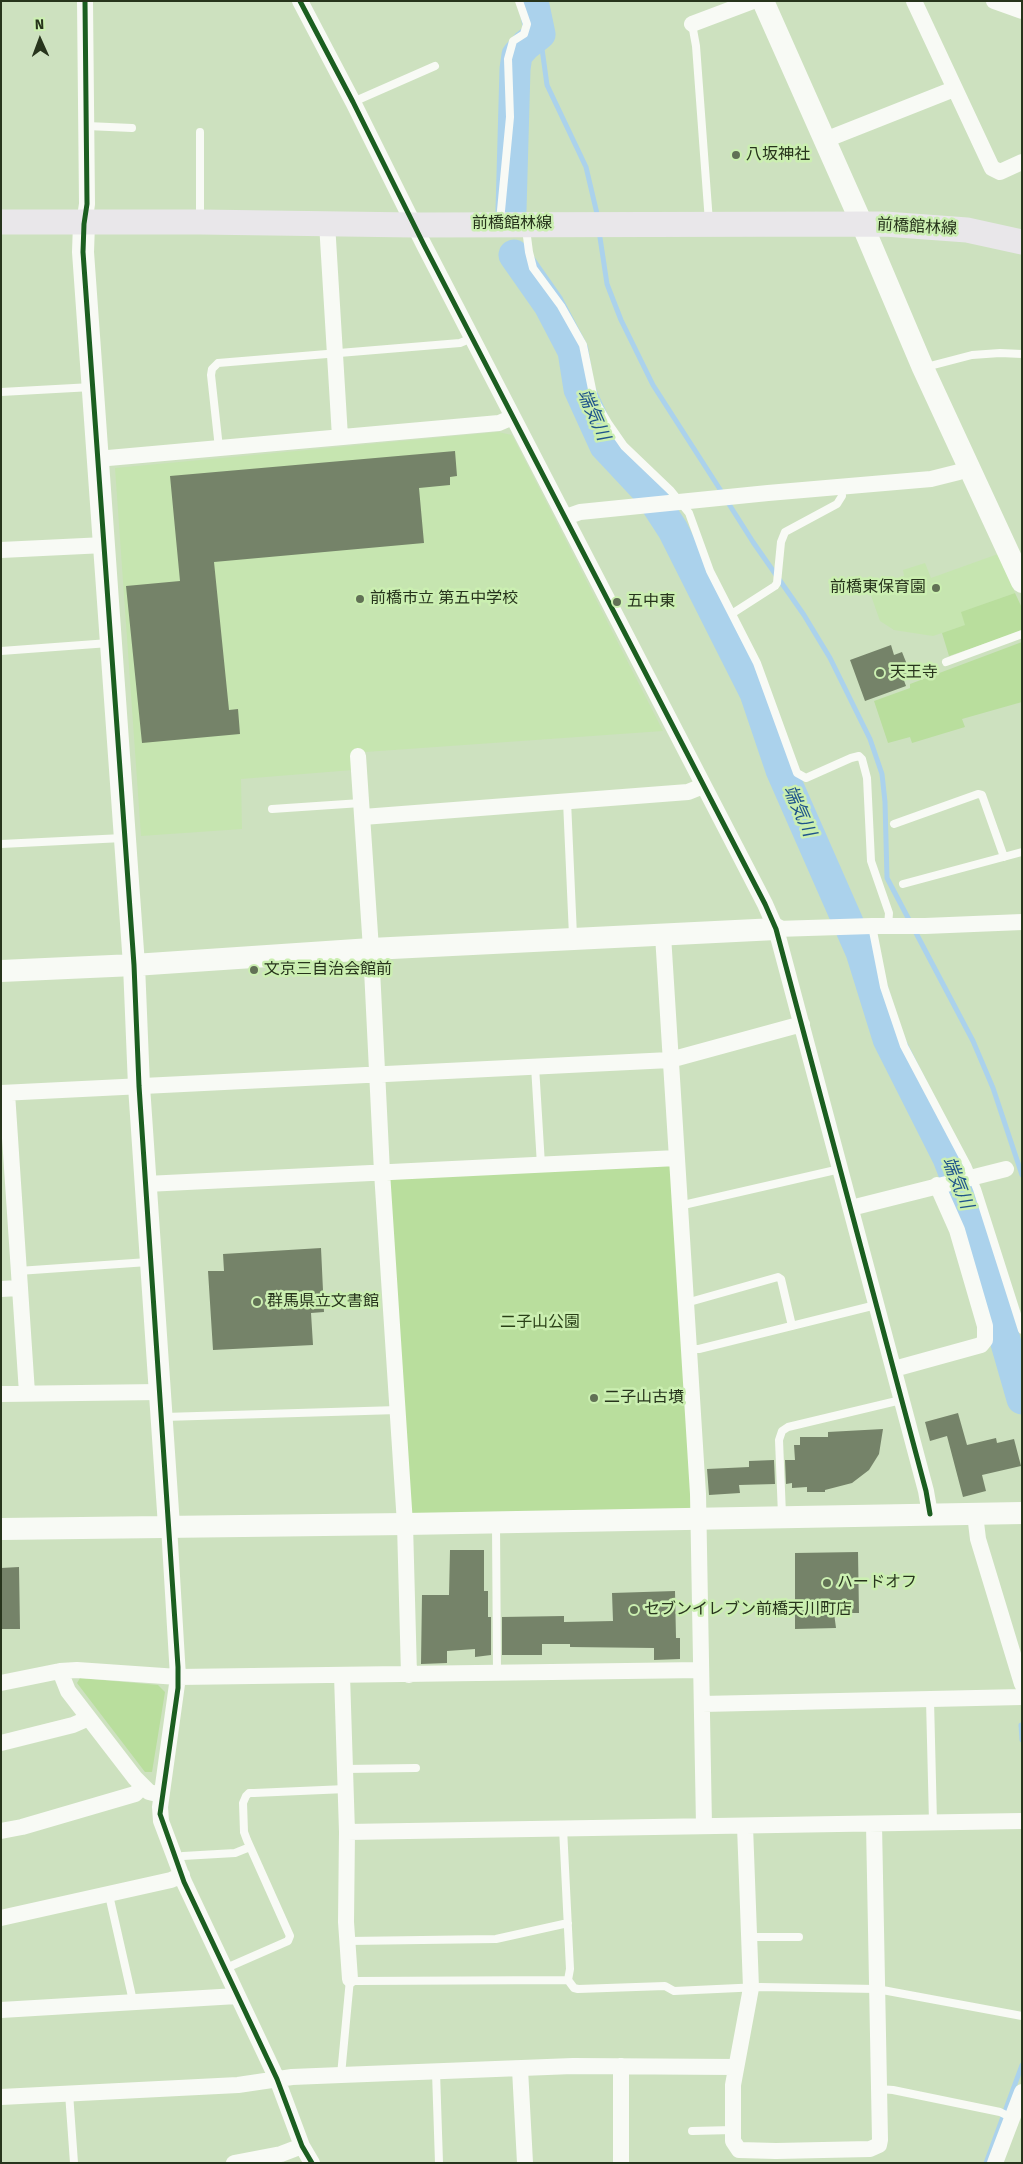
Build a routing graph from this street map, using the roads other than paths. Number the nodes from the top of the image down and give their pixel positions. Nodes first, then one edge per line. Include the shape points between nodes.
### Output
1 (85, 1) edge
2 (300, 1) edge
3 (520, 1) edge
4 (753, 1) edge
5 (763, 1) edge
6 (914, 1) edge
7 (994, 1) edge
8 (1022, 11) edge
9 (692, 24) joint
10 (435, 66) dead end
11 (954, 89) junction
12 (353, 102) junction
13 (87, 126) junction
14 (132, 128) dead end
15 (200, 132) dead end
16 (825, 140) junction
17 (1022, 162) edge
18 (1, 222) edge
19 (200, 222) junction
20 (327, 223) junction
21 (84, 224) junction
22 (499, 224) junction
23 (525, 224) junction
24 (709, 224) junction
25 (862, 224) junction
26 (414, 225) junction
27 (1022, 242) edge
28 (472, 338) junction
29 (334, 353) junction
30 (1022, 354) edge
31 (923, 368) junction
32 (93, 386) junction
33 (1, 392) edge
34 (513, 418) junction
35 (340, 437) junction
36 (219, 448) junction
37 (97, 459) junction
38 (968, 468) junction
39 (841, 486) junction
40 (682, 503) junction
41 (566, 517) junction
42 (105, 545) junction
43 (1, 550) edge
44 (1022, 582) edge
45 (733, 613) junction
46 (1022, 634) edge
47 (111, 643) junction
48 (1, 651) edge
49 (946, 662) dead end
50 (358, 756) dead end
51 (703, 786) junction
52 (567, 801) junction
53 (272, 810) dead end
54 (362, 810) junction
55 (894, 824) dead end
56 (126, 838) junction
57 (1, 844) edge
58 (1022, 852) edge
59 (1004, 856) junction
60 (904, 884) dead end
61 (1022, 922) edge
62 (880, 926) junction
63 (776, 929) junction
64 (663, 935) junction
65 (574, 939) junction
66 (372, 949) junction
67 (134, 965) junction
68 (1, 971) edge
69 (802, 1024) junction
70 (670, 1060) junction
71 (535, 1066) junction
72 (376, 1074) junction
73 (139, 1086) junction
74 (4, 1093) edge
75 (677, 1158) junction
76 (540, 1165) junction
77 (840, 1169) junction
78 (1006, 1169) dead end
79 (382, 1172) junction
80 (972, 1177) junction
81 (146, 1184) junction
82 (937, 1185) junction
83 (7, 1190) edge
84 (680, 1206) junction
85 (851, 1208) junction
86 (152, 1261) junction
87 (18, 1271) junction
88 (19, 1288) junction
89 (1, 1289) edge
90 (685, 1301) junction
91 (876, 1305) junction
92 (792, 1326) junction
93 (1022, 1330) edge
94 (688, 1348) junction
95 (894, 1369) junction
96 (160, 1392) junction
97 (27, 1393) junction
98 (1, 1394) edge
99 (902, 1400) junction
100 (398, 1410) junction
101 (162, 1417) junction
102 (1022, 1513) edge
103 (930, 1514) junction
104 (975, 1514) junction
105 (782, 1517) junction
106 (698, 1518) junction
107 (496, 1523) junction
108 (405, 1524) junction
109 (169, 1526) junction
110 (1, 1528) edge
111 (701, 1670) junction
112 (60, 1671) junction
113 (497, 1673) junction
114 (342, 1675) junction
115 (409, 1675) junction
116 (178, 1677) junction
117 (1, 1683) edge
118 (1022, 1684) edge
119 (1022, 1697) edge
120 (930, 1700) junction
121 (702, 1704) junction
122 (89, 1718) junction
123 (1, 1743) edge
124 (416, 1768) dead end
125 (345, 1769) junction
126 (142, 1787) junction
127 (346, 1789) junction
128 (161, 1795) junction
129 (1022, 1821) edge
130 (933, 1823) junction
131 (874, 1824) junction
132 (704, 1826) junction
133 (745, 1826) junction
134 (563, 1828) junction
135 (1, 1831) edge
136 (347, 1832) junction
137 (250, 1847) junction
138 (175, 1859) junction
139 (182, 1875) junction
140 (109, 1895) junction
141 (1, 1918) edge
142 (568, 1923) junction
143 (749, 1937) junction
144 (799, 1937) dead end
145 (348, 1941) junction
146 (224, 1970) junction
147 (350, 1980) junction
148 (568, 1980) junction
149 (750, 1988) junction
150 (877, 1989) junction
151 (237, 1996) junction
152 (133, 2001) junction
153 (1, 2010) edge
154 (1022, 2016) edge
155 (622, 2066) junction
156 (736, 2067) junction
157 (520, 2069) junction
158 (436, 2072) junction
159 (341, 2075) junction
160 (276, 2079) junction
161 (879, 2089) junction
162 (1022, 2092) edge
163 (69, 2093) junction
164 (1, 2097) edge
165 (1012, 2118) junction
166 (733, 2130) junction
167 (692, 2131) dead end
168 (302, 2146) junction
169 (776, 2157) edge
170 (74, 2163) edge
171 (234, 2163) edge
172 (312, 2163) edge
173 (439, 2163) edge
174 (525, 2163) edge
175 (621, 2163) edge
176 (994, 2163) edge

1 - 13 street
2 - 12 street
3 - 22 lane via 527,24 524,34 513,41 508,59 510,117
4 - 9 street
5 - 16 street
6 - 11 street
7 - 8 street
9 - 24 lane
10 - 12 lane
11 - 16 street
11 - 17 street via 992,168 1000,172
12 - 26 street
13 - 14 lane
13 - 21 street
15 - 19 lane
16 - 25 street
18 - 21 main road, 前橋館林線
19 - 20 main road, 前橋館林線
19 - 21 main road, 前橋館林線
20 - 26 main road, 前橋館林線
20 - 29 street
21 - 32 street via 83,252
22 - 23 main road, 前橋館林線
22 - 26 main road, 前橋館林線
23 - 24 main road, 前橋館林線
23 - 40 lane via 534,268 583,345 598,407 624,446
24 - 25 main road, 前橋館林線
25 - 27 main road, 前橋館林線 via 967,230
25 - 31 street
26 - 28 street
28 - 29 lane via 460,343
28 - 34 street
29 - 35 street
29 - 36 lane via 223,362 214,366 211,375
30 - 31 lane via 972,355
31 - 38 street
32 - 33 lane
32 - 37 street
34 - 35 street via 499,423
34 - 41 street
35 - 36 street
36 - 37 street
37 - 42 street
38 - 39 street via 931,479
38 - 44 street
39 - 40 street
39 - 45 lane via 842,496 837,504 785,532 775,586
40 - 41 street via 580,512
40 - 45 lane via 689,513 710,571
41 - 51 street
42 - 43 street
42 - 47 street
45 - 62 lane via 757,663 797,774 806,778 851,758 859,756 862,759 867,778 871,861 888,913
46 - 49 lane
47 - 48 lane
47 - 56 street
50 - 54 street
51 - 52 street via 688,792
51 - 63 street
52 - 54 street
52 - 65 lane
53 - 54 lane
54 - 66 street
55 - 59 lane via 982,795
56 - 57 lane
56 - 67 street
58 - 59 lane
59 - 60 lane
61 - 62 street
62 - 63 street
62 - 80 lane via 884,987 904,1046
63 - 64 street
63 - 69 street
64 - 65 street
64 - 70 street
65 - 66 street
66 - 67 street
66 - 72 street
67 - 68 street
67 - 73 street
69 - 70 street
69 - 77 street
70 - 71 street
70 - 75 street
71 - 72 street
71 - 76 lane
72 - 73 street
72 - 79 street
73 - 74 street
73 - 81 street
74 - 83 street
75 - 76 street
75 - 84 street
76 - 79 street
77 - 84 lane
77 - 85 street
78 - 80 street
79 - 81 street
79 - 100 street
80 - 82 street
80 - 93 lane
81 - 86 street
82 - 85 street
82 - 95 street via 957,1230 986,1326 985,1340 981,1345
83 - 87 street
84 - 90 street
85 - 91 street
86 - 87 lane
86 - 96 street
87 - 88 street
88 - 89 street
88 - 97 street
90 - 92 lane via 778,1277
90 - 94 street
91 - 92 lane
91 - 95 street
92 - 94 lane via 699,1349
94 - 106 street
95 - 99 street
96 - 97 street
96 - 101 street
97 - 98 street
99 - 103 street
99 - 105 lane via 782,1431 779,1440
100 - 101 lane
100 - 108 street
101 - 109 street
102 - 104 street
103 - 104 street
103 - 105 street
104 - 118 street via 978,1539
105 - 106 street
106 - 107 street
106 - 111 street
107 - 108 street
107 - 113 lane
108 - 109 street
108 - 115 street
109 - 110 street
109 - 116 street
111 - 113 street
111 - 121 street
112 - 116 street
112 - 117 street
112 - 122 street via 68,1691
113 - 115 street
114 - 115 street
114 - 116 street
114 - 125 street
116 - 128 street
119 - 120 street
120 - 121 street
120 - 130 lane
121 - 132 street
122 - 123 street
122 - 126 street
124 - 125 lane
125 - 127 street
126 - 128 street
126 - 135 street via 135,1794
127 - 136 street
127 - 137 lane via 249,1793 243,1803 244,1832
128 - 138 street via 162,1821
129 - 130 street
130 - 131 street
131 - 133 street
131 - 150 street
132 - 133 street
132 - 134 street
133 - 143 street
134 - 136 street
134 - 142 lane
136 - 145 street
137 - 138 lane via 235,1853
137 - 146 lane via 290,1936 288,1941
138 - 139 street
139 - 140 street
139 - 146 street
140 - 141 street
140 - 152 lane
142 - 145 lane via 496,1939
142 - 148 lane
143 - 144 lane
143 - 149 street
145 - 147 street
146 - 151 street
147 - 148 lane
147 - 159 lane
148 - 149 lane via 578,1989 665,1986 674,1991
149 - 150 lane
149 - 156 street
150 - 154 lane
150 - 161 street
151 - 152 street
151 - 160 street
152 - 153 street
155 - 156 street
155 - 157 street
155 - 175 street
156 - 166 street
157 - 158 street
157 - 174 street
158 - 159 street
158 - 173 lane
159 - 160 street
160 - 163 street via 238,2085
160 - 168 street
161 - 165 lane via 1000,2112
161 - 169 street via 880,2140 874,2148
162 - 165 street
163 - 164 street
163 - 170 lane
165 - 176 street
166 - 167 lane
166 - 169 street via 735,2146 739,2150
168 - 171 street via 281,2154
168 - 172 street

